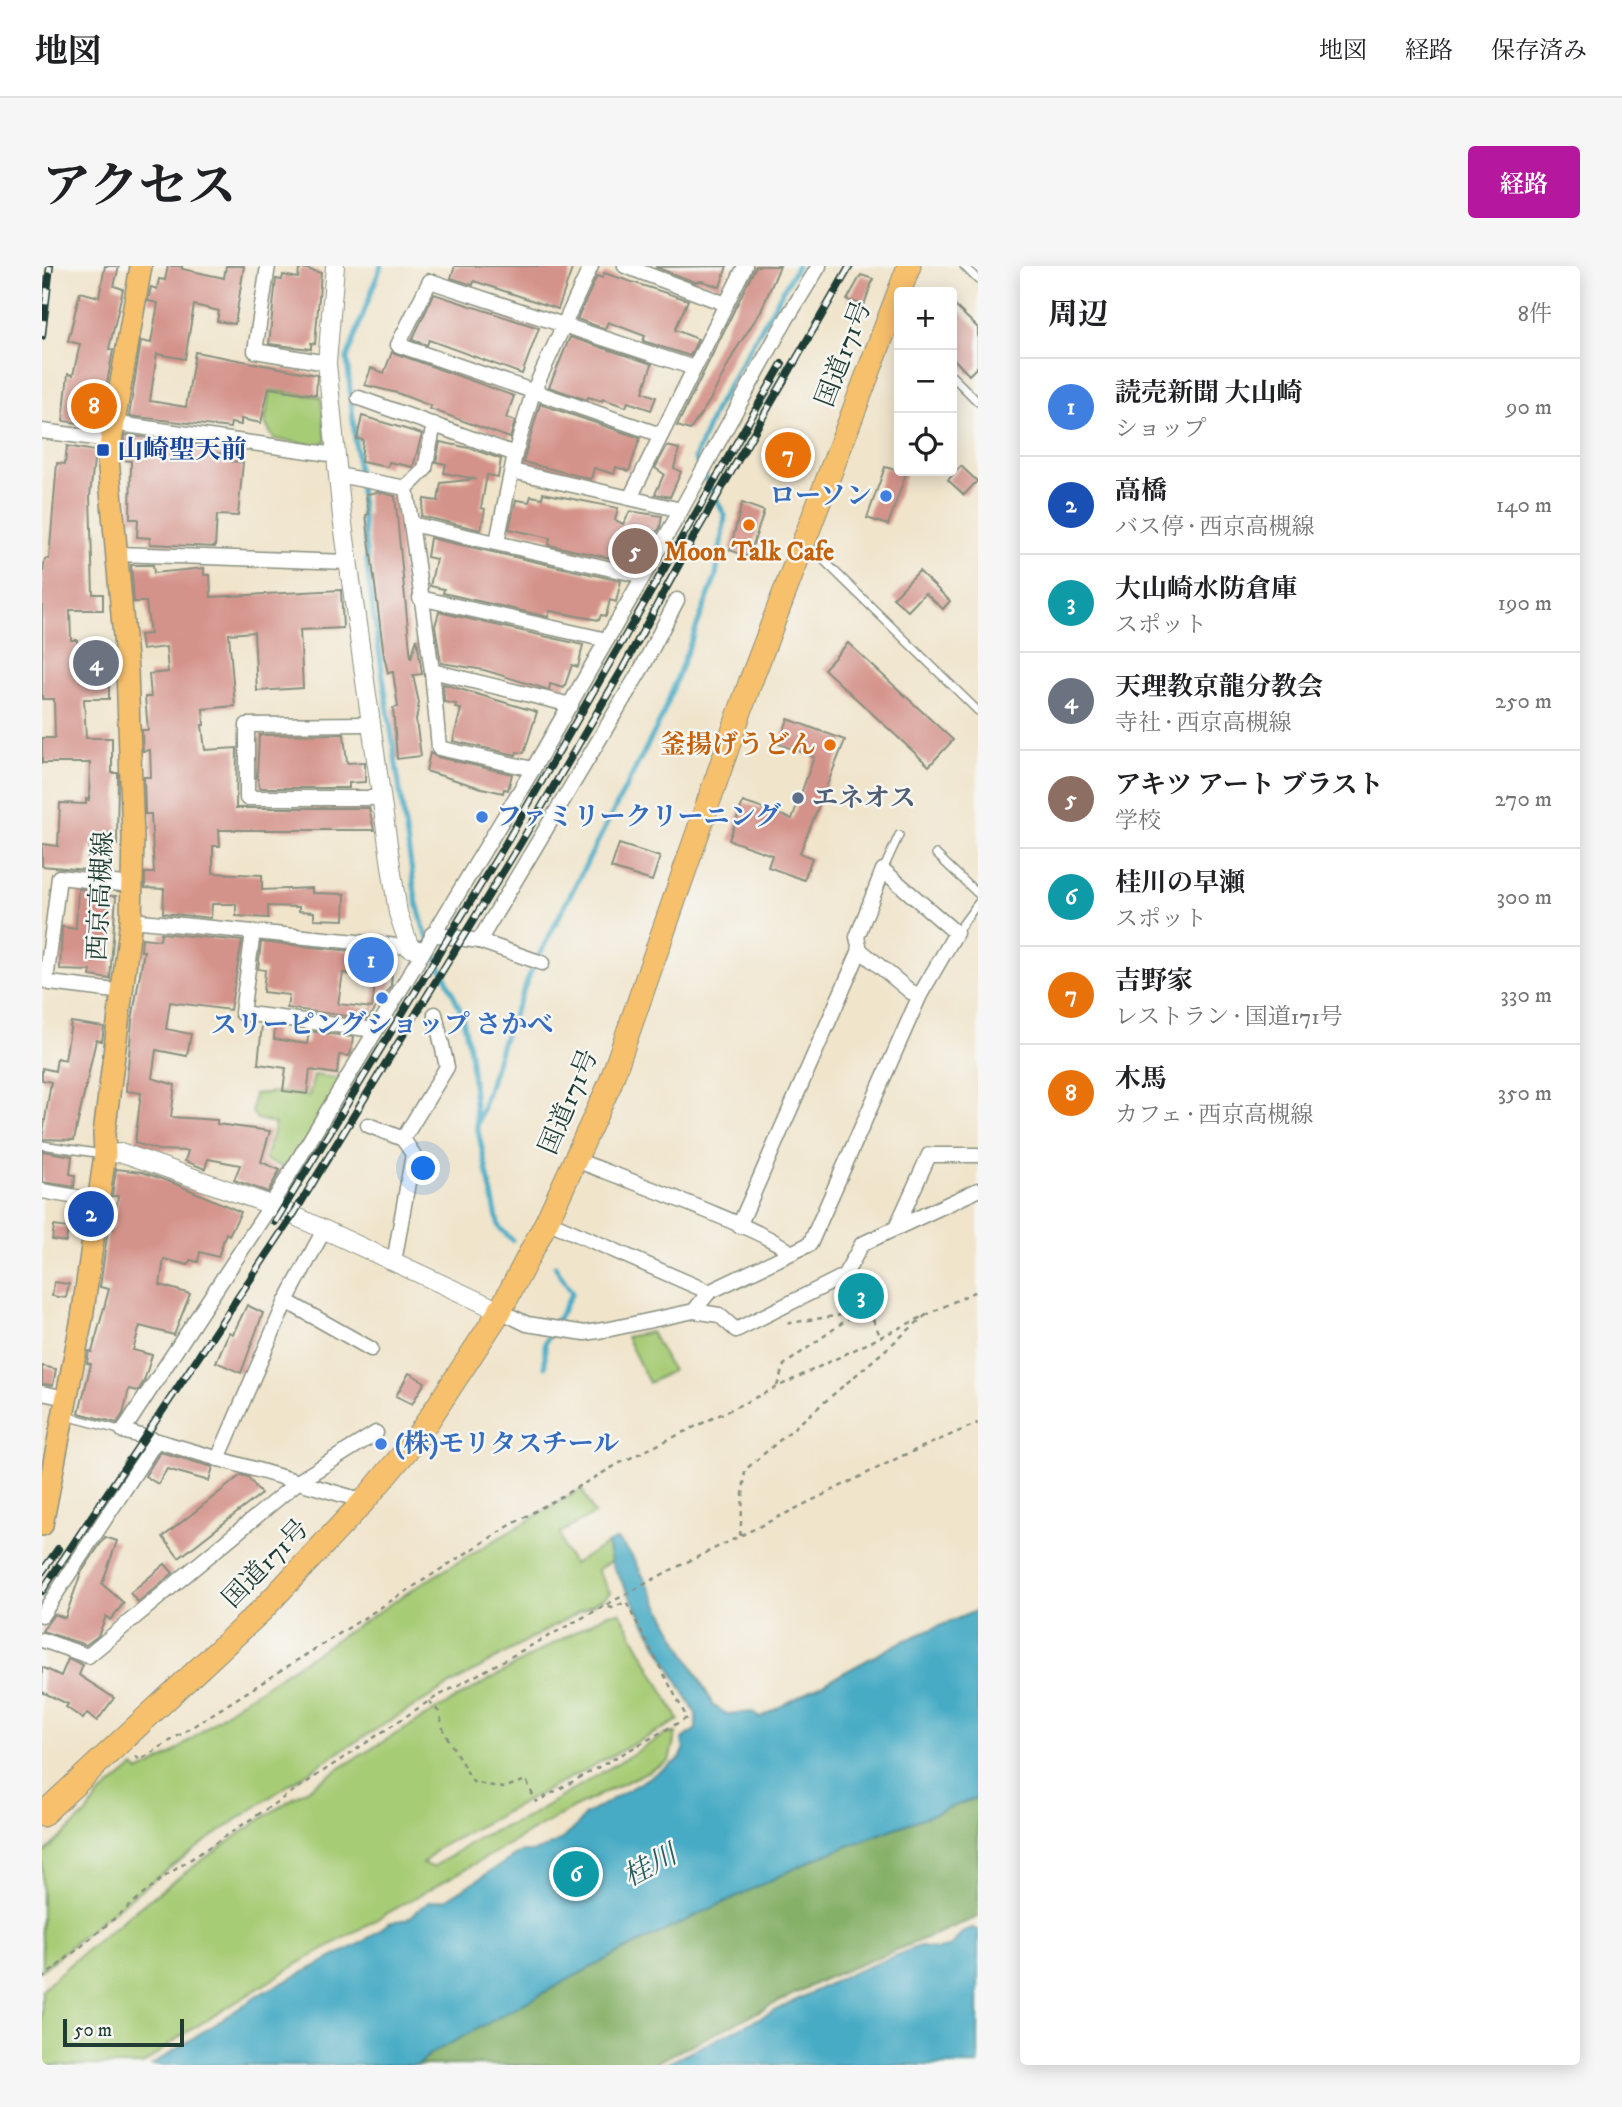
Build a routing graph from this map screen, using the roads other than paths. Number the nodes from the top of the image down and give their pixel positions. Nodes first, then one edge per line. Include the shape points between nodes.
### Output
1 (141, 266) edge
2 (268, 266) edge
3 (335, 266) edge
4 (437, 266) edge
5 (590, 266) edge
6 (625, 266) edge
7 (745, 266) edge
8 (819, 266) edge
9 (909, 266) edge
10 (964, 266) edge
11 (430, 281) junction
12 (978, 281) edge
13 (726, 304) junction
14 (564, 325) junction
15 (327, 363) junction
16 (694, 368) junction
17 (957, 381) edge
18 (533, 392) junction
19 (359, 398) dead end
20 (978, 402) edge
21 (434, 424) junction
22 (42, 431) edge
23 (111, 431) junction
24 (661, 435) junction
25 (515, 454) junction
26 (336, 455) junction
27 (512, 471) junction
28 (351, 478) junction
29 (406, 488) junction
30 (630, 498) junction
31 (681, 510) junction
32 (411, 524) junction
33 (802, 540) junction
34 (498, 542) junction
35 (117, 554) junction
36 (348, 562) junction
37 (643, 576) junction
38 (420, 598) junction
39 (677, 600) dead end
40 (607, 640) junction
41 (432, 671) junction
42 (571, 705) junction
43 (978, 710) edge
44 (371, 724) junction
45 (533, 769) junction
46 (381, 798) junction
47 (899, 835) dead end
48 (936, 855) dead end
49 (883, 870) junction
50 (132, 885) junction
51 (978, 894) edge
52 (978, 903) edge
53 (131, 920) junction
54 (253, 932) junction
55 (956, 933) junction
56 (432, 934) junction
57 (479, 941) junction
58 (417, 948) junction
59 (860, 950) junction
60 (542, 963) dead end
61 (44, 980) edge
62 (123, 992) junction
63 (920, 995) junction
64 (435, 1014) dead end
65 (375, 1030) junction
66 (368, 1125) dead end
67 (403, 1139) junction
68 (42, 1145) edge
69 (105, 1154) junction
70 (978, 1155) edge
71 (576, 1160) junction
72 (978, 1190) edge
73 (42, 1191) edge
74 (99, 1201) junction
75 (271, 1205) junction
76 (547, 1222) junction
77 (739, 1226) junction
78 (897, 1228) junction
79 (324, 1230) junction
80 (789, 1252) junction
81 (394, 1262) junction
82 (709, 1292) junction
83 (286, 1301) junction
84 (500, 1311) junction
85 (694, 1311) junction
86 (371, 1349) dead end
87 (42, 1393) edge
88 (65, 1406) junction
89 (123, 1431) junction
90 (376, 1433) dead end
91 (156, 1441) junction
92 (218, 1459) junction
93 (299, 1481) junction
94 (46, 1493) edge
95 (364, 1501) junction
96 (42, 1525) edge
97 (42, 1615) edge
98 (42, 1640) edge
99 (42, 1815) edge

1 - 23 main road, 西京高槻線
2 - 15 street via 255,351
3 - 15 street
4 - 11 street
5 - 14 street
6 - 13 street
7 - 13 street
8 - 31 street
9 - 33 highway, 国道171号 via 886,338
10 - 12 lane
11 - 14 street
11 - 18 street via 398,345
13 - 16 street
14 - 16 street
14 - 18 street
15 - 26 street
16 - 24 street
17 - 20 lane
18 - 24 street
18 - 25 street
19 - 21 street
21 - 25 street
21 - 29 street via 425,469
22 - 23 street
23 - 26 street
23 - 35 main road, 西京高槻線 via 108,475
24 - 30 street
25 - 27 street
26 - 28 street
27 - 30 street
27 - 34 street
28 - 29 street
28 - 36 street
29 - 32 street
30 - 31 street
31 - 37 street
32 - 34 street
32 - 38 street
33 - 43 lane
33 - 71 highway, 国道171号 via 610,1084
34 - 37 street
35 - 36 street
35 - 50 main road, 西京高槻線 via 131,741
36 - 44 street
37 - 40 street
38 - 40 street
38 - 41 street
39 - 57 street via 643,666
40 - 42 street
41 - 42 street
41 - 45 street via 439,748
42 - 45 street
44 - 46 street
44 - 46 street via 247,724 247,799
45 - 56 street
46 - 58 street via 398,914
47 - 49 lane
48 - 51 lane
49 - 55 street
49 - 59 street via 857,937
50 - 53 main road, 西京高槻線
50 - 61 street via 59,877
52 - 55 lane
53 - 54 street
53 - 62 main road, 西京高槻線
54 - 58 street
54 - 65 street via 242,1013
55 - 63 street
56 - 57 street
56 - 58 street
57 - 60 street
58 - 65 street
59 - 63 street
59 - 77 street
61 - 62 street
62 - 69 main road, 西京高槻線
63 - 80 street via 810,1244
64 - 67 street via 447,1067
65 - 75 street
66 - 67 street
67 - 81 street via 413,1154
68 - 69 lane
69 - 74 main road, 西京高槻線
69 - 75 street via 123,1153
70 - 78 street via 929,1155
71 - 76 highway, 国道171号
71 - 77 street
72 - 78 street
73 - 74 street
74 - 88 main road, 西京高槻線
75 - 79 street
75 - 89 street
76 - 82 street
76 - 84 highway, 国道171号
77 - 80 street
78 - 85 street via 862,1244 844,1276 736,1330 719,1315
79 - 81 street
79 - 83 street
80 - 82 street
81 - 84 street
82 - 85 street
83 - 86 street
83 - 92 street
84 - 85 street via 527,1324 585,1333
84 - 95 highway, 国道171号 via 416,1439
87 - 88 street
88 - 89 lane
88 - 94 main road, 西京高槻線
89 - 91 street
90 - 93 street
91 - 92 street
91 - 97 street
92 - 93 street
93 - 95 street
93 - 98 street via 88,1656
94 - 96 main road, 西京高槻線
95 - 99 highway, 国道171号 via 262,1610

